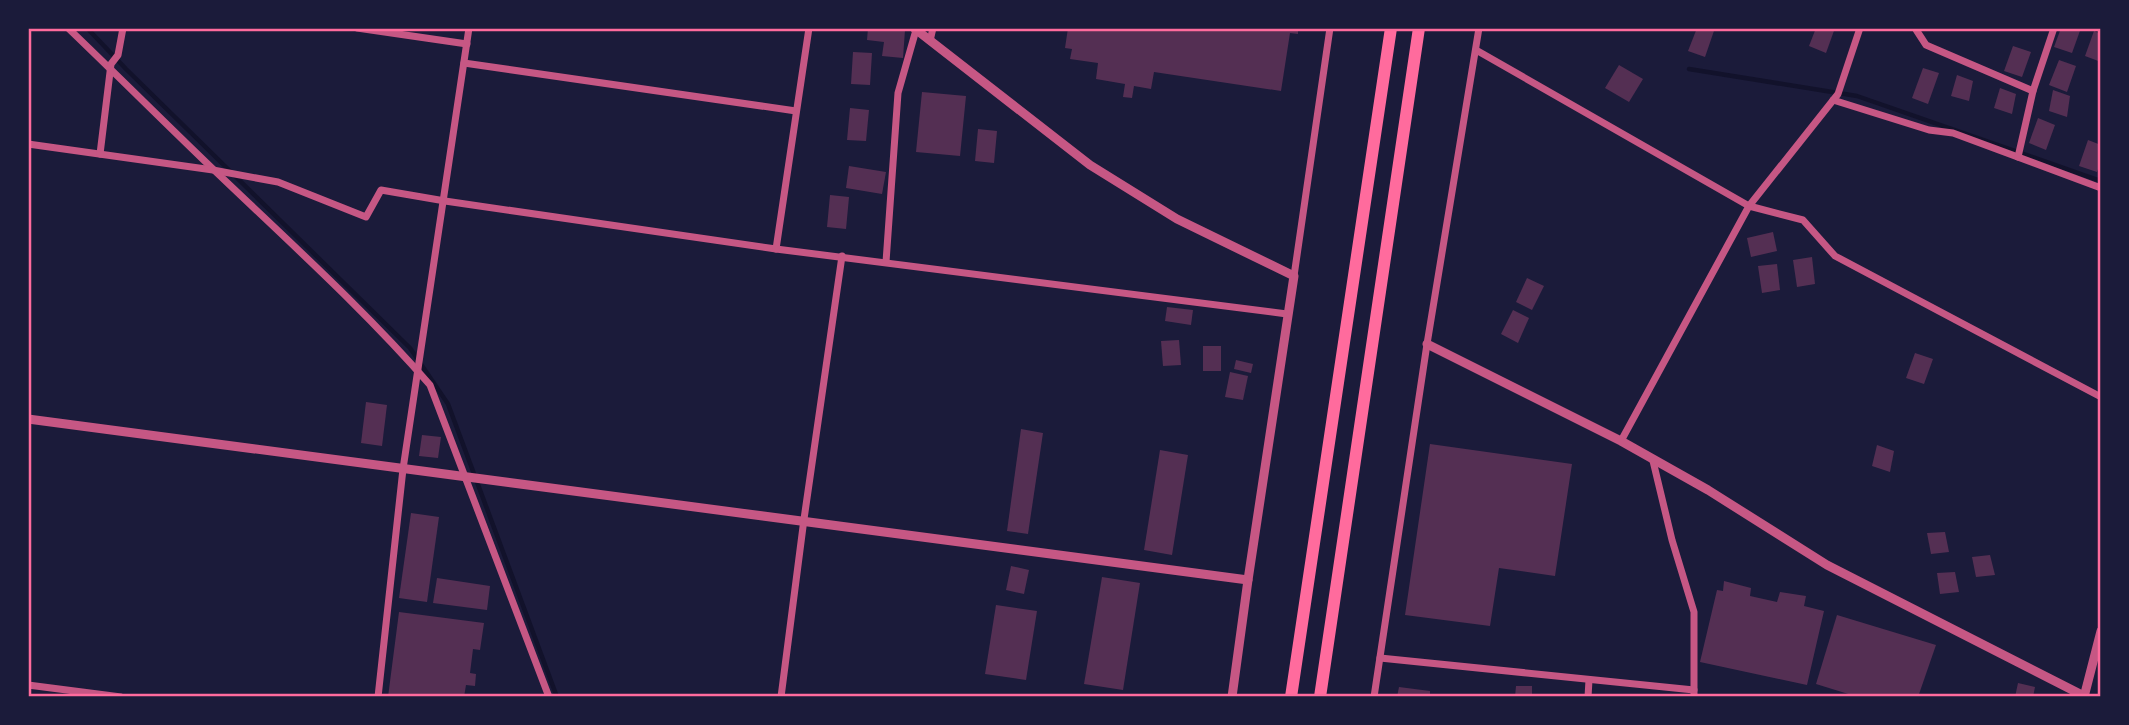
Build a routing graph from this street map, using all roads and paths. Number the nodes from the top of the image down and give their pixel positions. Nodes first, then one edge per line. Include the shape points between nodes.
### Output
1 (68, 28) edge
2 (123, 28) edge
3 (357, 28) edge
4 (469, 28) edge
5 (809, 28) edge
6 (933, 28) edge
7 (1330, 28) edge
8 (1391, 28) edge
9 (1419, 28) edge
10 (1479, 28) edge
11 (1860, 28) edge
12 (1915, 28) edge
13 (2053, 28) edge
14 (915, 29) edge
15 (930, 41) junction
16 (467, 44) junction
17 (1476, 50) junction
18 (464, 63) junction
19 (110, 66) junction
20 (2033, 91) junction
21 (1835, 97) junction
22 (796, 111) junction
23 (28, 144) edge
24 (100, 154) junction
25 (2018, 156) junction
26 (215, 170) junction
27 (2101, 188) edge
28 (445, 201) junction
29 (1749, 206) junction
30 (776, 249) junction
31 (842, 256) junction
32 (886, 262) junction
33 (1294, 276) junction
34 (1287, 314) junction
35 (1427, 344) junction
36 (419, 371) junction
37 (2101, 397) edge
38 (28, 419) edge
39 (1621, 441) junction
40 (1653, 461) junction
41 (403, 469) junction
42 (468, 477) junction
43 (804, 519) junction
44 (1248, 580) junction
45 (2101, 631) edge
46 (1380, 658) junction
47 (1589, 680) junction
48 (28, 685) edge
49 (1694, 694) edge
50 (121, 697) edge
51 (378, 697) edge
52 (549, 697) edge
53 (781, 697) edge
54 (1232, 697) edge
55 (1291, 697) edge
56 (1322, 697) edge
57 (1374, 697) edge
58 (1588, 697) edge
59 (2085, 697) edge

1 - 19 street
2 - 19 street via 118,55
3 - 16 street
4 - 16 street
5 - 22 street
6 - 15 street
7 - 33 street
8 - 55 highway
9 - 56 highway
10 - 17 street
11 - 21 street
12 - 20 street via 1926,45
13 - 20 street
14 - 15 street
14 - 32 street via 898,93
15 - 33 street via 1090,164 1177,219
16 - 18 street
17 - 29 street
17 - 35 street
18 - 22 street
18 - 28 street
19 - 24 street
19 - 26 street
20 - 25 street
21 - 25 street
21 - 29 street
22 - 30 street
23 - 24 street
24 - 26 street
25 - 27 street
26 - 28 street via 278,182 366,217 382,190
26 - 36 street
28 - 30 street
28 - 36 street
29 - 37 street via 1803,220 1835,256
29 - 39 street
30 - 31 street
31 - 32 street
31 - 43 street
32 - 34 street
33 - 34 street
34 - 44 street
35 - 39 street
35 - 46 street
36 - 41 street
36 - 42 street via 430,385
38 - 41 street
39 - 40 street
40 - 49 street via 1693,612
40 - 59 street via 1708,489 1827,565
41 - 42 street
41 - 51 street
42 - 43 street
42 - 52 street
43 - 44 street
43 - 53 street
44 - 54 street
45 - 59 street
46 - 47 street
46 - 57 street
47 - 49 street
47 - 58 street
48 - 50 street

